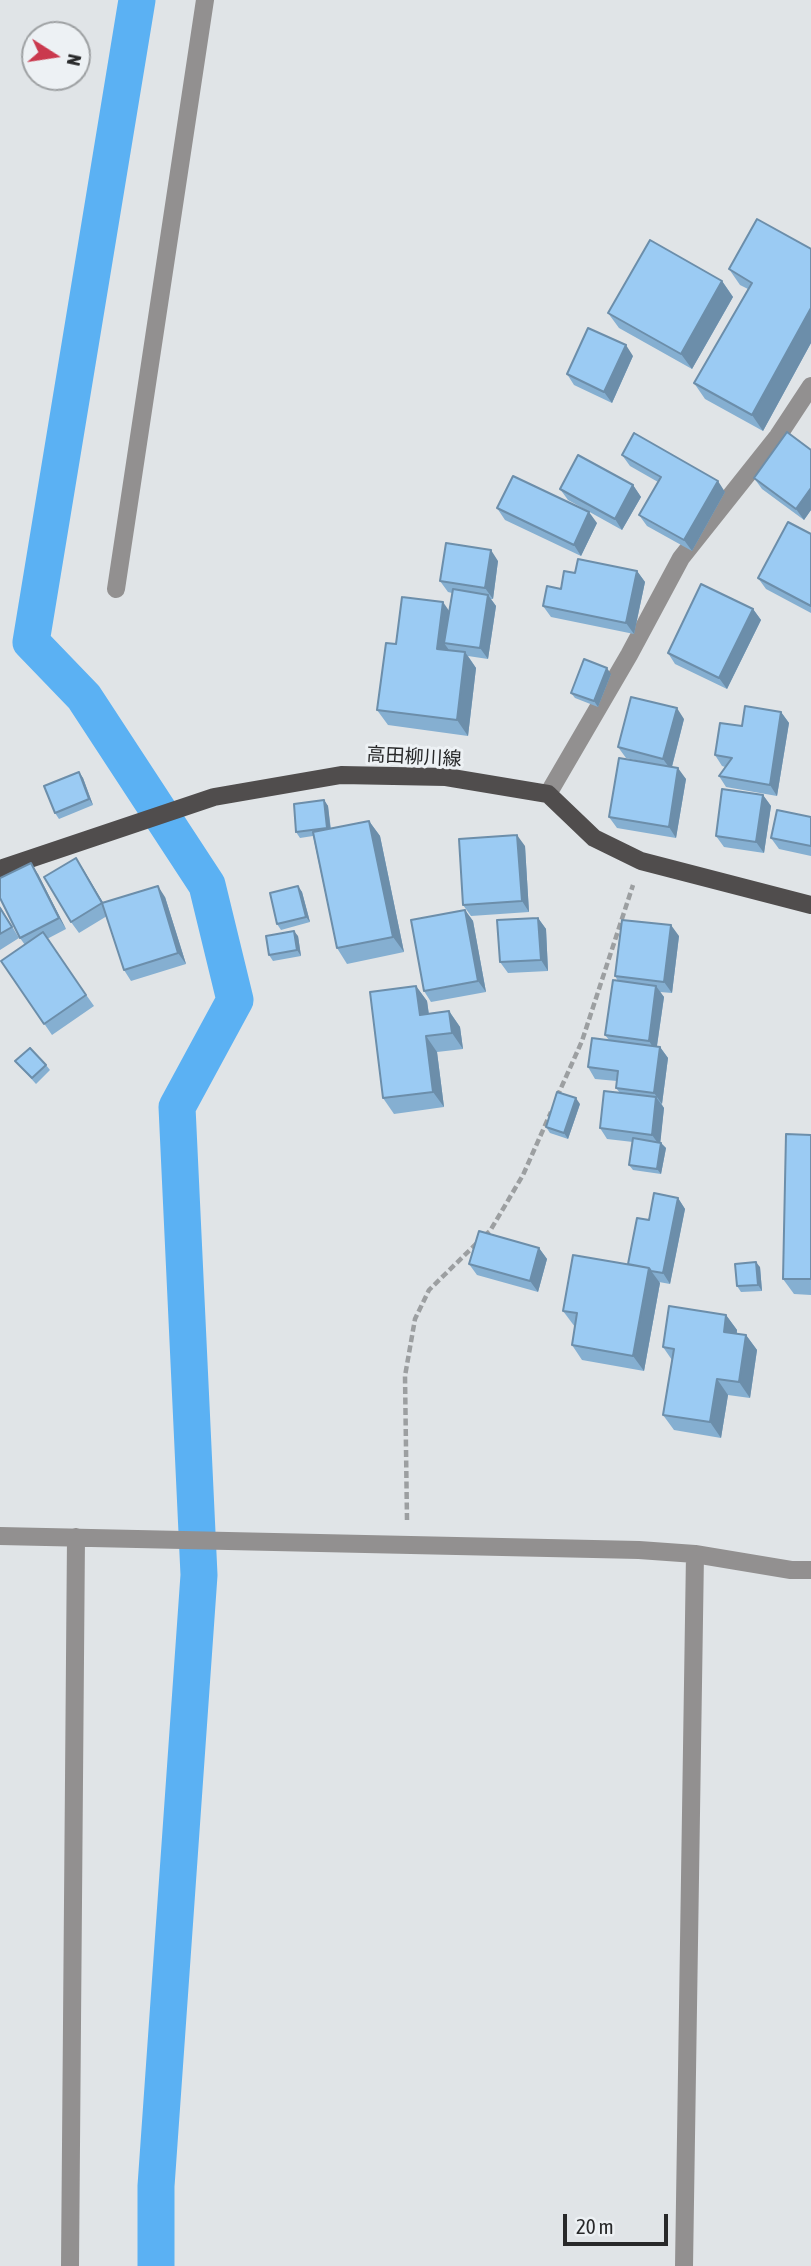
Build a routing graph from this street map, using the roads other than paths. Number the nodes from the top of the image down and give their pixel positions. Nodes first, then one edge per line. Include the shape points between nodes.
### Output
1 (205, 0) edge
2 (811, 386) edge
3 (116, 589) dead end
4 (548, 794) junction
5 (0, 869) edge
6 (811, 905) edge
7 (0, 1536) edge
8 (76, 1537) junction
9 (695, 1554) junction
10 (811, 1570) edge
11 (70, 2266) edge
12 (684, 2266) edge

1 - 3 street
2 - 4 street via 778,436 681,558
4 - 5 main road, 高田柳川線 via 446,777 341,775 214,797
4 - 6 main road via 594,838 641,861
7 - 8 street
8 - 9 street
8 - 11 street
9 - 10 street
9 - 12 street

